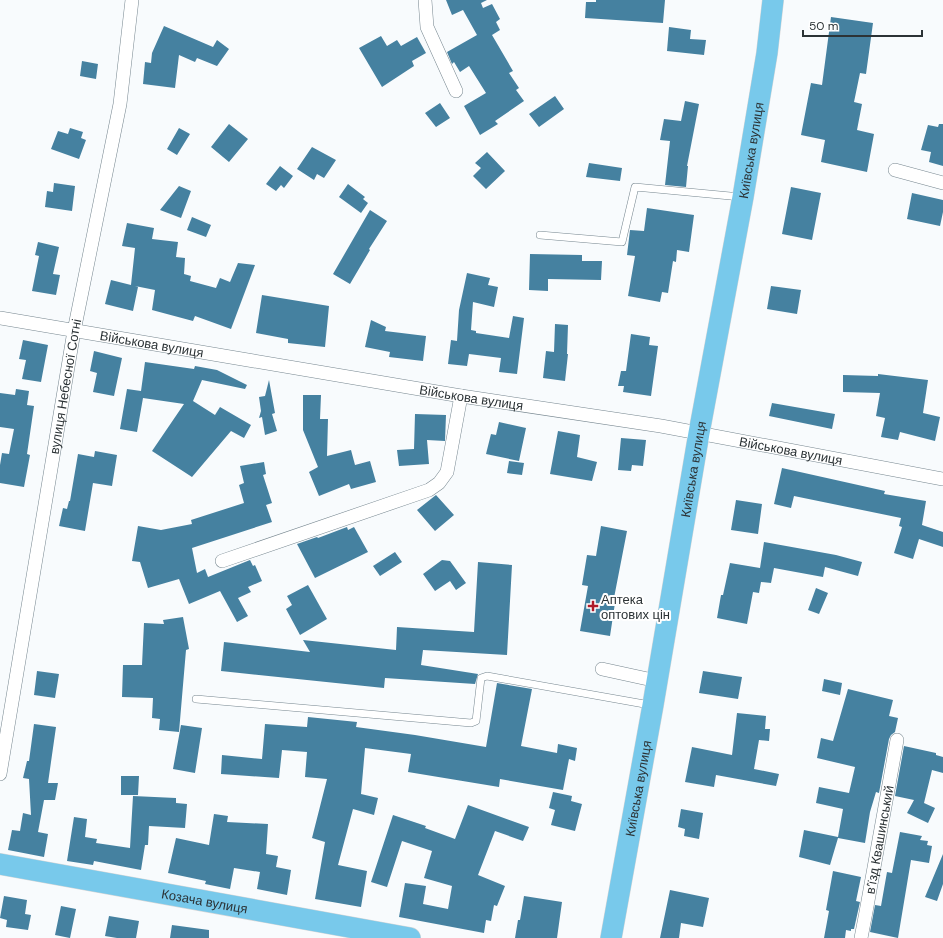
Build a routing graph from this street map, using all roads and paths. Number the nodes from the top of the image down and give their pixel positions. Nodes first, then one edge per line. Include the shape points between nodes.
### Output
1 (132, 0) edge
2 (425, 0) edge
3 (773, 0) edge
4 (456, 91) dead end
5 (895, 170) dead end
6 (943, 183) edge
7 (743, 197) junction
8 (540, 235) dead end
9 (0, 318) edge
10 (74, 331) junction
11 (461, 396) junction
12 (699, 433) junction
13 (943, 478) edge
14 (222, 561) dead end
15 (602, 669) dead end
16 (658, 681) junction
17 (196, 699) dead end
18 (653, 706) junction
19 (897, 740) dead end
20 (0, 774) edge
21 (0, 864) edge
22 (410, 938) edge
23 (611, 938) edge
24 (861, 938) edge

1 - 10 street, вулиця Небесної Сотні via 120,104
2 - 4 street via 427,27
3 - 7 main road, Київська вулиця via 767,53
5 - 6 street
7 - 8 lane via 635,186 622,242
7 - 12 main road, Київська вулиця
9 - 10 street, Військова вулиця
10 - 11 street, Військова вулиця
10 - 20 street, вулиця Небесної Сотні
11 - 12 street, Військова вулиця
11 - 14 street via 447,472 439,483 429,490
12 - 13 street, Військова вулиця
12 - 16 main road, Київська вулиця
15 - 16 street
16 - 18 main road, Київська вулиця
17 - 18 lane via 471,723 476,721 481,678 487,676
18 - 23 main road, Київська вулиця
19 - 24 street, в’їзд Квашинський
21 - 22 main road, Козача вулиця

